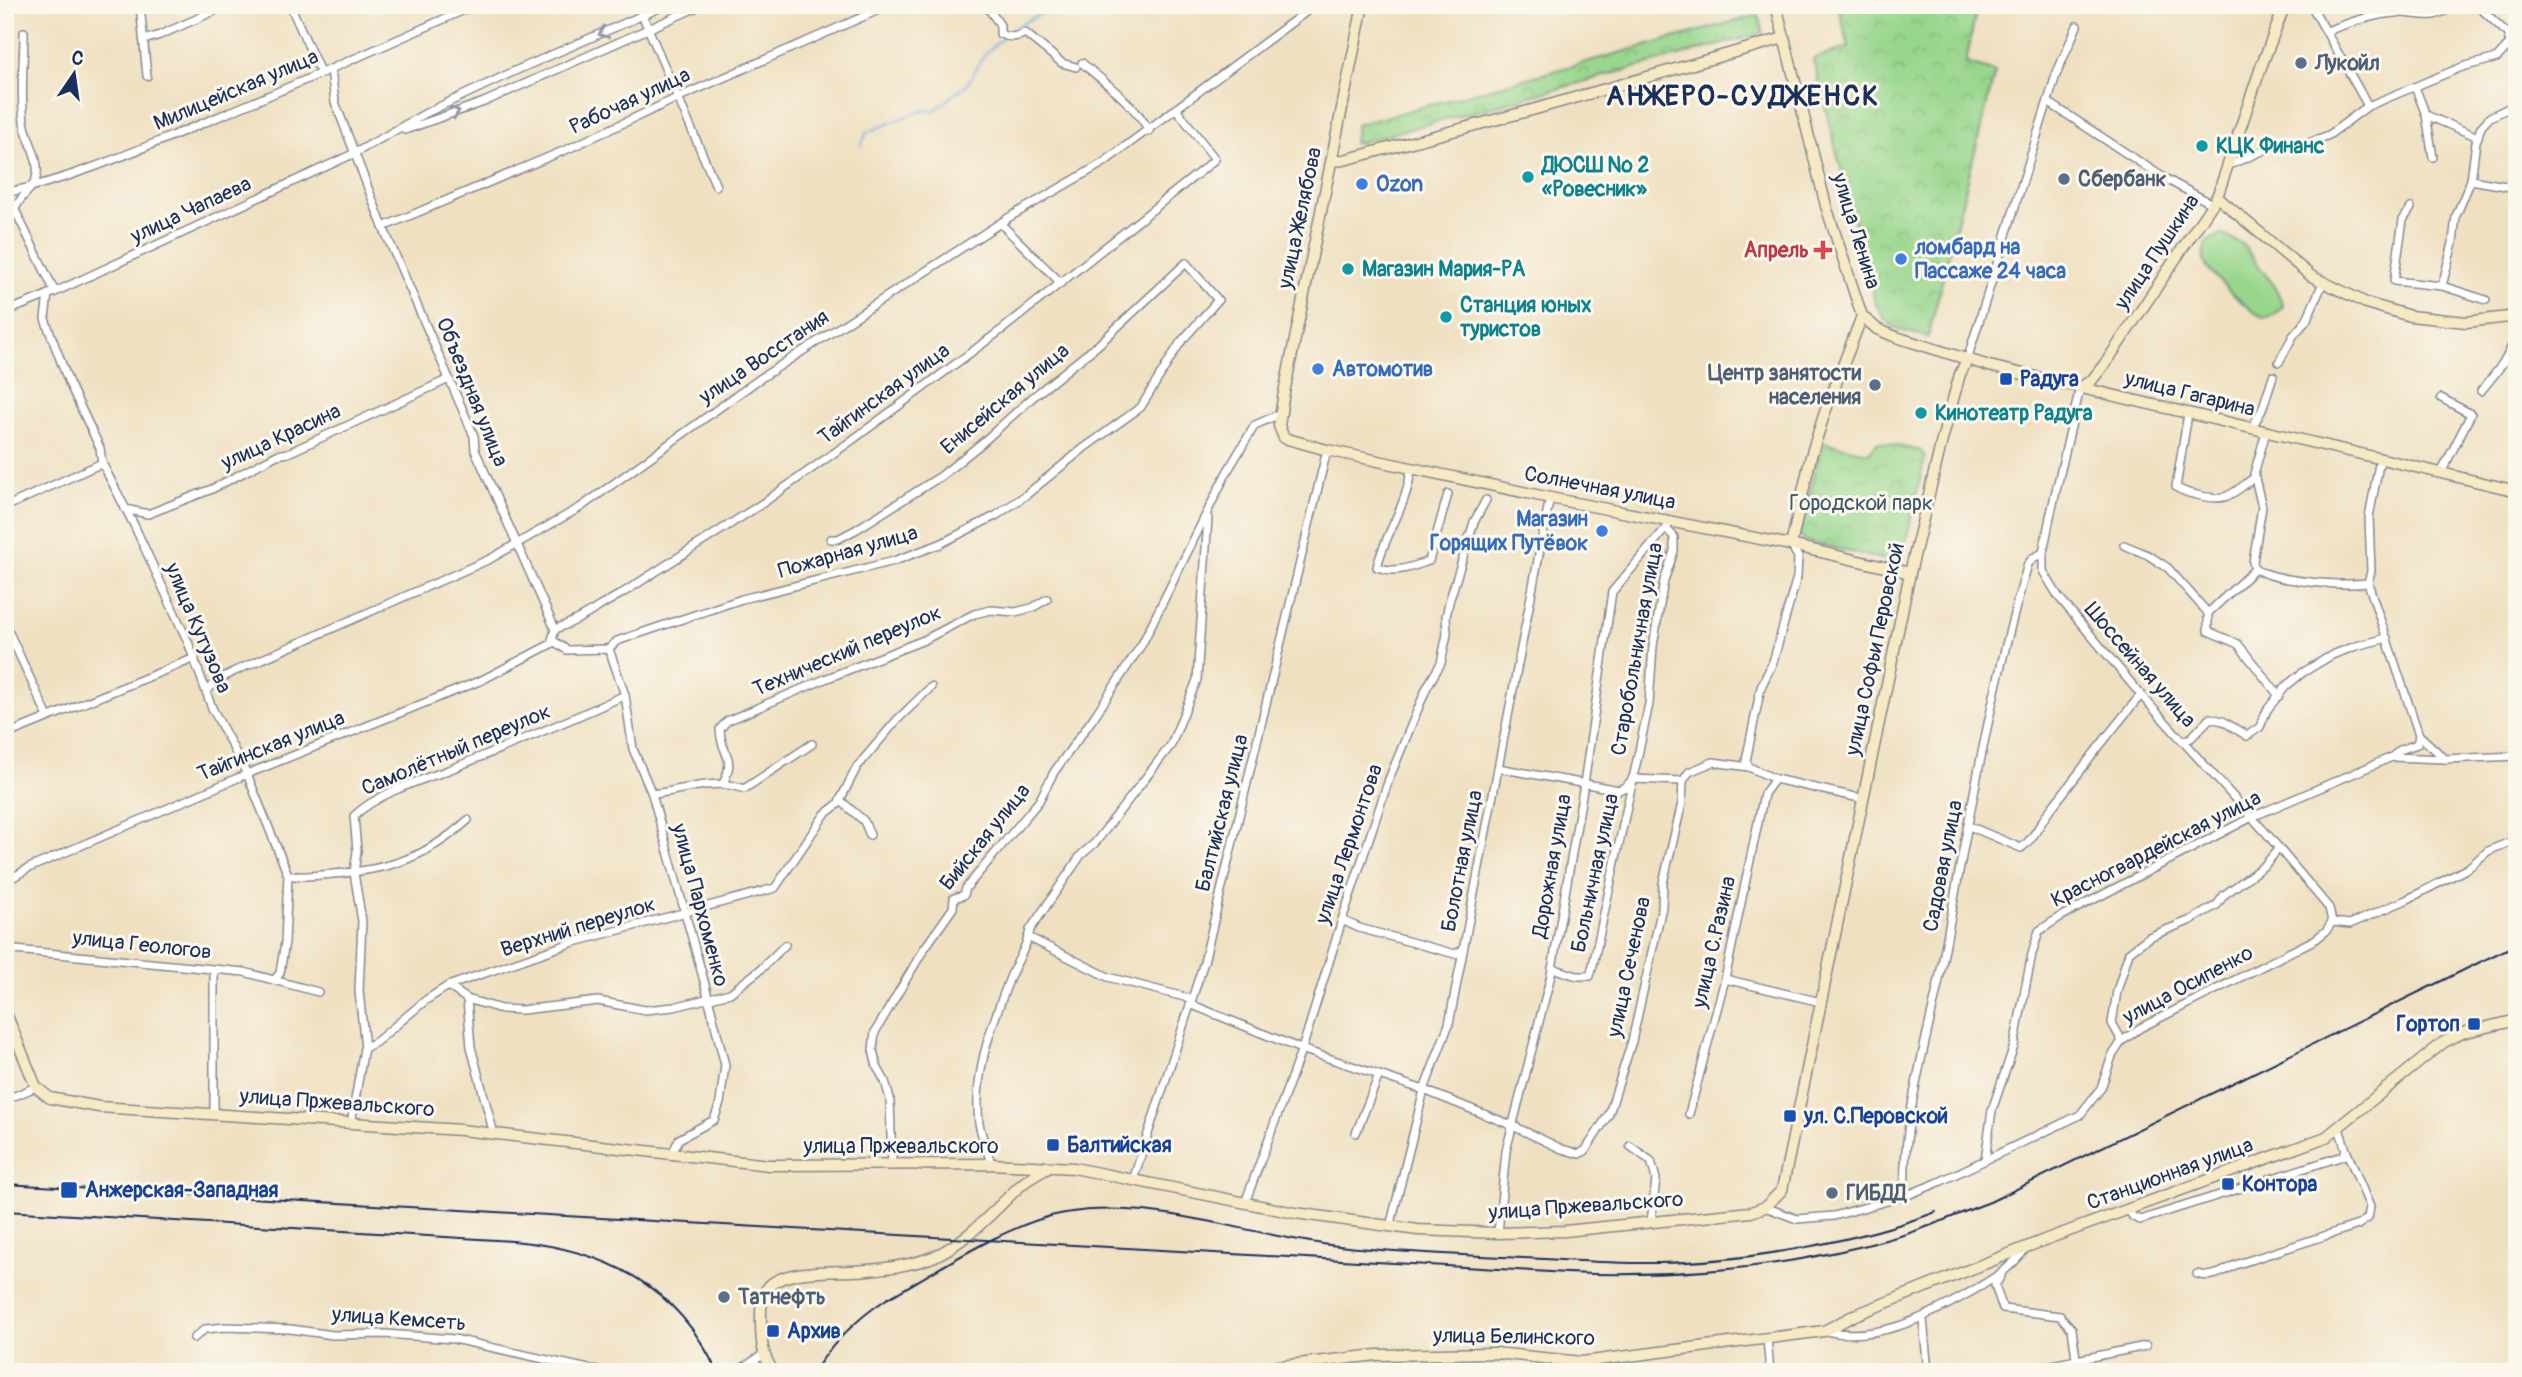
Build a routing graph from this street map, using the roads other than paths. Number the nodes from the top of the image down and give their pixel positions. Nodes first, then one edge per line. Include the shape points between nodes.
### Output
1 (141, 5) edge
2 (228, 5) edge
3 (290, 5) edge
4 (475, 5) edge
5 (638, 5) edge
6 (666, 5) edge
7 (702, 5) edge
8 (890, 5) edge
9 (986, 5) edge
10 (1315, 5) edge
11 (1363, 5) edge
12 (1776, 5) edge
13 (2285, 5) edge
14 (2311, 5) edge
15 (2453, 5) edge
16 (2477, 5) edge
17 (643, 15) junction
18 (2077, 26) dead end
19 (648, 29) junction
20 (2327, 31) junction
21 (24, 33) dead end
22 (2517, 36) edge
23 (1784, 38) junction
24 (144, 40) junction
25 (2509, 43) junction
26 (2517, 67) edge
27 (331, 70) junction
28 (321, 74) junction
29 (147, 76) dead end
30 (2415, 87) junction
31 (677, 98) junction
32 (2048, 102) junction
33 (2517, 104) edge
34 (2368, 106) junction
35 (1177, 110) junction
36 (2426, 115) junction
37 (1149, 131) junction
38 (391, 135) junction
39 (2477, 139) junction
40 (355, 153) junction
41 (2433, 157) dead end
42 (1332, 161) junction
43 (2226, 167) junction
44 (2471, 180) junction
45 (33, 187) junction
46 (716, 187) dead end
47 (2517, 188) edge
48 (5, 193) edge
49 (2215, 200) junction
50 (2411, 208) dead end
51 (1001, 223) junction
52 (383, 227) junction
53 (2323, 282) junction
54 (1061, 283) junction
55 (2442, 286) junction
56 (52, 293) junction
57 (2486, 300) dead end
58 (5, 312) edge
59 (1862, 316) junction
60 (2517, 316) edge
61 (1203, 318) joint
62 (2517, 332) edge
63 (1967, 360) junction
64 (2279, 362) dead end
65 (2273, 376) dead end
66 (449, 379) junction
67 (2080, 388) junction
68 (2482, 391) dead end
69 (2441, 398) dead end
70 (1280, 414) junction
71 (2188, 414) junction
72 (2251, 429) junction
73 (2266, 432) junction
74 (1284, 438) joint
75 (1327, 450) junction
76 (2380, 459) junction
77 (102, 463) junction
78 (1411, 468) junction
79 (2441, 473) junction
80 (2255, 477) junction
81 (2517, 491) edge
82 (1448, 494) dead end
83 (1550, 497) junction
84 (1486, 500) dead end
85 (5, 507) edge
86 (1210, 508) junction
87 (125, 509) junction
88 (1668, 525) junction
89 (831, 539) dead end
90 (518, 544) junction
91 (1790, 545) junction
92 (2123, 545) dead end
93 (2043, 553) junction
94 (2255, 569) junction
95 (1910, 573) junction
96 (2368, 583) junction
97 (1046, 599) dead end
98 (2208, 613) junction
99 (5, 624) edge
100 (555, 629) junction
101 (2387, 638) junction
102 (551, 642) junction
103 (608, 649) junction
104 (195, 658) junction
105 (203, 680) junction
106 (218, 680) junction
107 (931, 687) dead end
108 (207, 691) junction
109 (625, 695) junction
110 (2141, 695) junction
111 (2279, 696) junction
112 (48, 717) junction
113 (5, 735) edge
114 (2419, 735) junction
115 (2183, 741) junction
116 (812, 744) dead end
117 (2517, 756) edge
118 (2392, 757) junction
119 (2445, 759) junction
120 (1749, 767) junction
121 (1497, 768) junction
122 (247, 774) junction
123 (1632, 779) junction
124 (1775, 779) junction
125 (1683, 781) junction
126 (723, 784) junction
127 (1584, 784) junction
128 (652, 794) junction
129 (1864, 799) junction
130 (840, 800) junction
131 (2252, 817) junction
132 (468, 820) dead end
133 (1969, 826) junction
134 (870, 835) dead end
135 (2517, 839) edge
136 (2279, 848) junction
137 (354, 873) junction
138 (288, 875) junction
139 (5, 882) edge
140 (685, 913) junction
141 (1342, 920) junction
142 (2332, 922) junction
143 (1028, 937) junction
144 (785, 945) dead end
145 (5, 949) edge
146 (1463, 950) junction
147 (1552, 968) junction
148 (214, 970) junction
149 (275, 979) junction
150 (1725, 979) junction
151 (448, 986) junction
152 (318, 992) dead end
153 (708, 998) junction
154 (467, 999) junction
155 (1191, 1002) junction
156 (1821, 1002) junction
157 (5, 1011) edge
158 (2517, 1020) edge
159 (2122, 1041) junction
160 (365, 1048) junction
161 (1301, 1049) junction
162 (1379, 1075) junction
163 (36, 1087) junction
164 (1423, 1090) junction
165 (5, 1100) edge
166 (214, 1114) junction
167 (1689, 1114) dead end
168 (351, 1123) junction
169 (1511, 1125) junction
170 (2339, 1128) junction
171 (1356, 1133) dead end
172 (494, 1134) junction
173 (1630, 1146) dead end
174 (2346, 1150) junction
175 (672, 1154) junction
176 (1985, 1160) junction
177 (991, 1164) junction
178 (892, 1165) junction
179 (1049, 1168) junction
180 (1133, 1180) junction
181 (1905, 1196) junction
182 (1245, 1203) junction
183 (1765, 1207) junction
184 (2128, 1209) junction
185 (1651, 1222) junction
186 (1390, 1227) junction
187 (1498, 1233) junction
188 (2026, 1248) junction
189 (2197, 1274) dead end
190 (2001, 1275) junction
191 (1923, 1319) junction
192 (1820, 1332) junction
193 (194, 1338) dead end
194 (1767, 1339) junction
195 (2146, 1346) dead end
196 (764, 1354) junction
197 (2076, 1360) junction
198 (1252, 1371) edge
199 (601, 1372) edge
200 (737, 1372) edge
201 (774, 1372) edge
202 (1227, 1372) edge
203 (1770, 1372) edge
204 (1928, 1372) edge
205 (2017, 1372) edge
206 (2078, 1372) edge

1 - 24 street
2 - 24 street
3 - 28 street
4 - 27 street, Милицейская улица
5 - 17 street
6 - 17 street, улица Чапаева
7 - 19 street, улица Чапаева
8 - 31 street, Рабочая улица
9 - 37 street via 1000,25 1000,34 1020,37 1026,33 1062,63 1079,65 1120,97
10 - 35 street, улица Восстания
11 - 42 main road, улица Желябова
12 - 23 main road, улица Ленина
13 - 43 main road, улица Пушкина
14 - 20 street
15 - 20 street via 2443,13 2395,13
16 - 25 street via 2507,33
17 - 19 street
17 -> 38 street, улица Чапаева via 426,113
18 - 32 street, улица Софьи Перовской
19 - 31 street
38 -> 19 street, улица Чапаева via 484,102
20 - 34 street
21 - 45 street via 24,122 37,172
22 - 25 street
23 - 42 main road
23 - 59 main road, улица Ленина via 1826,206
24 - 29 street
25 - 26 street
25 - 30 street via 2497,58
27 - 28 street, Милицейская улица
27 - 40 street, Объездная улица via 335,103
28 - 45 street, Милицейская улица via 130,155
30 - 34 street
30 - 36 street
31 - 46 street
31 - 52 street, Рабочая улица
32 - 49 street via 2164,178
32 - 63 street, улица Софьи Перовской
33 - 39 street via 2490,117
34 - 43 street via 2329,135 2304,145 2267,149
35 - 37 street, улица Восстания
35 - 54 street, Тайгинская улица via 1215,159
36 - 39 street
36 - 41 street
37 - 51 street, улица Восстания
38 - 40 street, улица Чапаева
39 - 44 street
40 - 52 street, Объездная улица
40 - 56 street, улица Чапаева
42 - 70 main road, улица Желябова
43 - 49 main road, улица Пушкина
44 - 47 street
44 - 55 street via 2456,216
45 - 48 street, Милицейская улица
45 - 56 street via 15,210
49 - 53 main road
49 - 67 main road, улица Пушкина via 2107,361
50 - 55 street via 2403,220 2394,281
51 - 54 street
51 - 90 street, улица Восстания via 758,380 581,507
52 - 66 street, Объездная улица
53 - 60 main road via 2366,303 2410,316 2466,322
53 - 64 street via 2306,321
54 - 100 street, Тайгинская улица via 764,503 573,624
55 - 57 street
56 - 58 street, улица Чапаева
56 - 77 street, улица Кутузова via 45,319 100,447
59 - 63 main road, улица Гагарина via 1896,337
59 - 91 main road, улица Ленина via 1821,423
61 - 89 street, Енисейская улица via 1218,300 1186,263 1098,345 941,476 857,529
61 - 103 street, Пожарная улица via 1180,343 1141,407 997,515 894,561 742,599 617,641
62 - 68 street via 2501,367
63 - 67 main road, улица Гагарина
63 - 95 main road, улица Софьи Перовской
65 - 72 street
66 - 87 street, улица Красина via 212,489 148,514
66 - 90 street, Объездная улица
67 - 71 main road, улица Гагарина
67 - 93 street, Шоссейная улица
69 - 79 street via 2471,414
70 - 74 main road, улица Желябова
70 - 86 street, Бийская улица via 1255,425
71 - 72 main road, улица Гагарина
71 - 80 street via 2176,486 2217,500
72 - 73 main road, улица Гагарина
73 - 76 main road, улица Гагарина
73 - 80 street
74 - 75 main road, Солнечная улица
75 - 78 main road, Солнечная улица
75 - 155 street, Балтийская улица
76 - 79 main road, улица Гагарина
76 - 96 street via 2369,517
77 - 85 street
77 - 87 street, улица Кутузова
78 - 82 street via 1404,502 1377,567 1403,570 1429,561
78 - 83 main road, Солнечная улица
79 - 81 main road, улица Гагарина
80 - 94 street via 2262,507
83 - 88 main road, Солнечная улица
83 - 121 street, Болотная улица
84 - 141 street, улица Лермонтова via 1474,522 1449,602 1441,663 1389,779
86 - 143 street, Бийская улица via 1197,680 1171,745 1096,844 1081,855
86 - 178 street, Бийская улица via 1142,644 1039,801 964,895 954,898 953,908 876,1032 873,1050 890,1099
87 - 104 street, улица Кутузова
88 - 91 main road, Солнечная улица
88 - 123 street, Старобольничная улица via 1674,551 1664,581 1649,704
88 - 127 street, Дорожная улица via 1612,593
90 - 100 street, Объездная улица
90 - 106 street, улица Восстания
91 - 95 main road, Солнечная улица
91 - 120 street via 1798,557 1797,577 1773,662 1761,687 1746,761
92 - 98 street via 2168,568
93 - 110 street, Шоссейная улица via 2043,571 2058,596
93 - 133 street, Садовая улица via 2028,564 2019,592
94 - 96 street via 2268,576
94 - 98 street
95 - 129 main road, улица Софьи Перовской
96 - 101 street
97 - 126 street, Технический переулок via 1015,612 974,614 924,640 727,721 720,729 720,741 730,760
98 - 111 street via 2208,631 2238,643
99 - 112 street
100 - 102 street
101 - 111 street via 2332,655 2302,673
101 - 114 street
102 - 103 street, Пожарная улица via 567,650
102 - 122 street, Тайгинская улица via 482,680
103 - 109 street, улица Пархоменко
104 - 105 street, улица Кутузова
104 - 112 street
105 - 106 street
105 - 108 street, улица Кутузова
106 - 108 street, улица Восстания
107 - 130 street, Верхний переулок via 857,767
108 - 122 street, улица Кутузова
109 - 128 street, улица Пархоменко via 632,742
109 - 137 street, Самолётный переулок via 362,808 354,816
110 - 115 street, Шоссейная улица
110 - 133 street via 2104,738 2032,840 2021,848
111 - 115 street via 2260,727 2247,736 2210,718
112 - 113 street
114 - 118 street, Красногвардейская улица via 2417,744
114 - 119 street
115 - 131 street, Шоссейная улица
116 - 126 street via 744,789
117 - 119 street, Красногвардейская улица
118 - 119 street, Красногвардейская улица
118 - 131 street, Красногвардейская улица
120 - 124 street
120 - 125 street via 1713,762 1689,772
121 - 127 street
121 - 146 street, Болотная улица
122 - 138 street, улица Кутузова
122 - 139 street, Тайгинская улица
123 - 125 street
123 - 127 street via 1619,790
123 - 147 street, Больничная улица via 1590,976
124 - 129 street
124 - 150 street, улица С.Разина via 1764,794
125 - 169 street, улица Сеченова via 1662,907 1632,1041 1609,1114 1579,1154
126 - 128 street
127 - 147 street, Дорожная улица
128 - 140 street, улица Пархоменко
129 - 156 main road, улица Софьи Перовской
130 - 134 street via 864,821
130 - 140 street, Верхний переулок via 775,888
131 - 136 street, Шоссейная улица
131 - 176 street, Красногвардейская улица via 2039,931 2014,1046 1992,1111
132 - 137 street via 421,855
133 - 181 street, Садовая улица via 1915,1094
135 - 142 street via 2406,900 2350,924
136 - 142 street, Шоссейная улица via 2329,908
136 - 159 street, улица Осипенко via 2217,905 2149,937 2129,952 2112,1023
137 - 138 street
137 - 160 street, Самолётный переулок via 362,921 359,991
138 - 149 street, улица Кутузова via 285,942 281,973
140 - 151 street, Верхний переулок via 571,943
140 - 153 street, улица Пархоменко
141 - 146 street via 1455,954
141 - 161 street, улица Лермонтова
142 - 159 street, улица Осипенко via 2316,939
143 - 155 street via 1108,977
143 - 177 street, Бийская улица via 984,1050 979,1125
144 - 153 street via 730,993
145 - 148 street, улица Геологов
146 - 164 street, Болотная улица via 1448,1024
147 - 169 street, Дорожная улица
148 - 149 street, улица Геологов
148 - 166 street
149 - 152 street, улица Геологов
150 - 156 street
150 - 167 street, улица С.Разина
151 - 154 street
151 - 160 street
153 - 154 street via 645,1010 598,1001 501,1009
153 - 175 street, улица Пархоменко via 725,1065 720,1103 714,1119 679,1139
154 - 172 street via 471,1047
155 - 161 street
155 - 180 street, Балтийская улица
156 - 183 main road, улица Софьи Перовской via 1782,1190
157 - 163 main road
158 - 170 main road, Станционная улица via 2444,1042
159 - 176 street via 2101,1088 2080,1115
160 - 168 street, Самолётный переулок
161 - 162 street
161 - 182 street, улица Лермонтова
162 - 164 street
162 - 171 street
163 - 165 street
163 - 166 main road, улица Пржевальского via 50,1098 66,1102
164 - 169 street
164 - 186 street, Болотная улица
166 - 168 main road, улица Пржевальского
168 - 172 main road, улица Пржевальского
169 - 187 street, Дорожная улица
170 - 174 street
170 - 184 main road, Станционная улица via 2326,1137
172 - 175 main road, улица Пржевальского
173 - 185 street via 1651,1161 1656,1179
174 - 184 street via 2343,1156 2140,1220
174 - 189 street via 2370,1207 2368,1218 2219,1274
175 - 178 main road, улица Пржевальского via 769,1165
176 - 181 street
177 - 178 main road, улица Пржевальского
177 - 179 main road, улица Пржевальского
179 - 180 main road, улица Пржевальского via 1074,1168
179 - 196 main road via 1023,1184 954,1246 934,1256 880,1269 799,1274 777,1280 765,1292 761,1306
180 - 182 main road, улица Пржевальского
181 - 183 street via 1834,1216 1797,1219
182 - 186 main road, улица Пржевальского
183 - 185 main road, улица Пржевальского
184 - 188 main road, Станционная улица
185 - 187 main road, улица Пржевальского
186 - 187 main road, улица Пржевальского
188 - 190 street, улица Белинского
188 - 192 main road, Станционная улица
190 - 191 street, улица Белинского
190 - 197 street via 1995,1285 2004,1309 2060,1316 2072,1329
191 - 192 street, улица Белинского via 1874,1332
191 - 204 street
192 - 194 main road, улица Белинского
193 - 199 street, улица Кемсеть via 205,1329 226,1327 454,1339
194 - 198 main road, улица Белинского via 1582,1362 1495,1353 1391,1355
194 - 203 street
195 - 197 street
196 - 200 street
196 - 201 main road
197 - 205 street
197 - 206 street
198 - 202 main road

